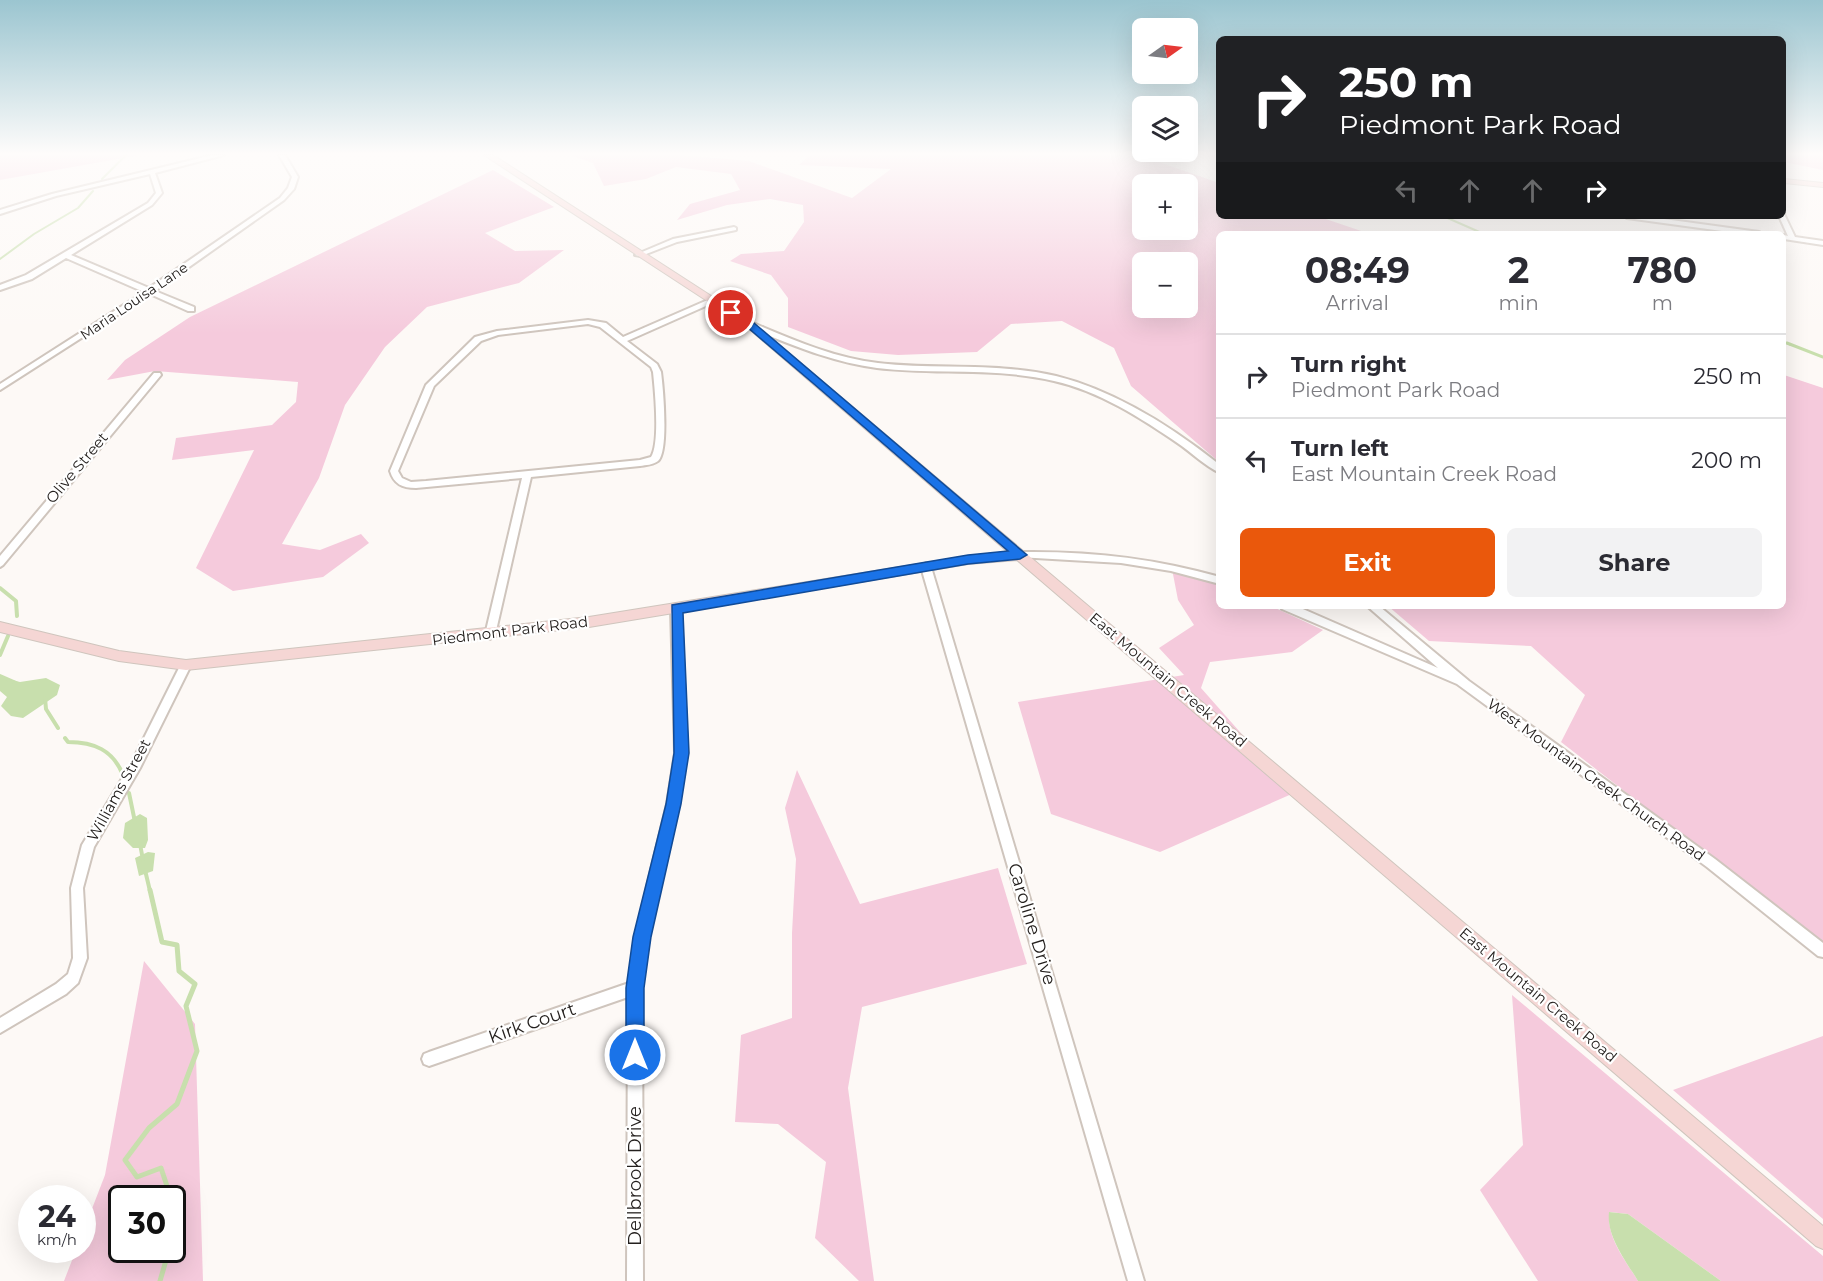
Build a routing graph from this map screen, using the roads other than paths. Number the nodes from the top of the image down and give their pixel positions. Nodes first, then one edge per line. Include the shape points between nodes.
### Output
1 (131, 215) edge
2 (258, 215) edge
3 (578, 215) edge
4 (1650, 219) edge
5 (1783, 219) edge
6 (734, 228) dead end
7 (1737, 231) edge
8 (1786, 237) edge
9 (1793, 239) junction
10 (1823, 243) edge
11 (66, 255) junction
12 (639, 255) junction
13 (0, 288) edge
14 (151, 290) junction
15 (713, 301) junction
16 (191, 309) dead end
17 (750, 325) junction
18 (622, 340) junction
19 (157, 375) dead end
20 (0, 388) edge
21 (1216, 467) edge
22 (527, 474) junction
23 (1020, 555) junction
24 (0, 563) edge
25 (926, 567) junction
26 (1216, 580) edge
27 (676, 609) junction
28 (1293, 609) edge
29 (1376, 609) edge
30 (0, 627) edge
31 (490, 634) junction
32 (186, 665) junction
33 (1466, 684) junction
34 (1823, 951) edge
35 (635, 988) junction
36 (0, 1026) edge
37 (429, 1059) dead end
38 (1823, 1239) edge
39 (635, 1281) edge
40 (1136, 1281) edge

1 - 11 street
2 - 14 street, Maria Louisa Lane
3 - 12 main road, East Mountain Creek Road
4 - 7 street
5 - 9 street
6 - 12 street via 675,240
8 - 9 street
9 - 10 street
11 - 13 street via 29,277
11 - 14 street
12 - 15 main road, East Mountain Creek Road
14 - 16 street
14 - 20 street, Maria Louisa Lane
15 - 17 main road, East Mountain Creek Road
15 - 18 street
17 - 21 street via 852,361 1017,373 1071,382 1114,401
17 - 23 main road, East Mountain Creek Road
18 - 22 street via 657,372 657,457 640,464
18 - 22 street via 603,325 588,322 478,339 430,385 394,474 409,485
19 - 24 street, Olive Street
22 - 31 street
23 - 25 main road, Piedmont Park Road
23 - 26 street via 1128,559
23 - 38 main road, East Mountain Creek Road
25 - 27 main road, Piedmont Park Road
25 - 40 street, Caroline Drive
27 - 31 main road, Piedmont Park Road
27 - 35 street, Dellbrook Drive via 681,753
28 - 33 street
29 - 33 street, West Mountain Creek Church Road
30 - 32 main road, Piedmont Park Road via 119,656
31 - 32 main road, Piedmont Park Road
32 - 36 street, Williams Street via 136,765 88,845 77,888 80,958 73,978
33 - 34 street, West Mountain Creek Church Road via 1711,863
35 - 37 street, Kirk Court
35 - 39 street, Dellbrook Drive

